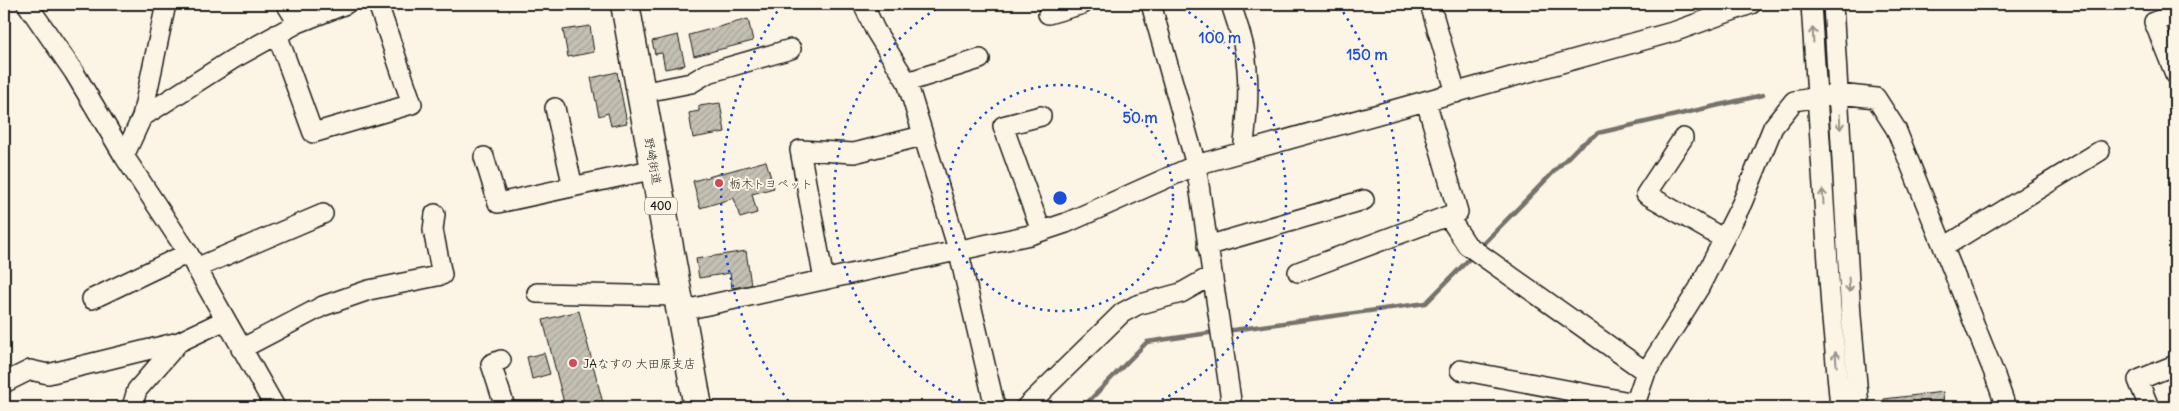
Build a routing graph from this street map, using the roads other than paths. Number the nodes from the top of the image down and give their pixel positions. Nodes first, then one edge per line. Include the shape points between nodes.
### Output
1 (27, 4) edge
2 (286, 4) edge
3 (308, 4) edge
4 (346, 4) edge
5 (378, 4) edge
6 (625, 4) edge
7 (1083, 4) edge
8 (1151, 4) edge
9 (1231, 4) edge
10 (1430, 4) edge
11 (1751, 4) edge
12 (1811, 4) edge
13 (1833, 4) edge
14 (866, 5) edge
15 (170, 7) edge
16 (1048, 14) dead end
17 (2175, 14) edge
18 (298, 23) junction
19 (277, 34) junction
20 (791, 49) dead end
21 (980, 59) dead end
22 (2175, 74) edge
23 (907, 82) junction
24 (641, 93) junction
25 (1456, 93) junction
26 (1838, 94) junction
27 (1816, 97) junction
28 (1426, 101) junction
29 (555, 108) dead end
30 (1041, 116) dead end
31 (142, 117) junction
32 (922, 136) junction
33 (1683, 138) dead end
34 (2100, 151) dead end
35 (1243, 152) junction
36 (124, 156) junction
37 (484, 157) dead end
38 (1196, 164) junction
39 (655, 169) junction
40 (573, 187) junction
41 (1364, 200) dead end
42 (323, 214) dead end
43 (435, 214) dead end
44 (1448, 216) junction
45 (1041, 232) junction
46 (1724, 239) junction
47 (1207, 246) junction
48 (1944, 247) junction
49 (958, 249) junction
50 (192, 260) junction
51 (1298, 272) dead end
52 (1211, 276) junction
53 (824, 280) junction
54 (537, 293) dead end
55 (92, 299) dead end
56 (678, 303) junction
57 (225, 320) junction
58 (179, 342) junction
59 (241, 349) junction
60 (501, 360) dead end
61 (2175, 364) edge
62 (1460, 370) dead end
63 (1646, 372) junction
64 (4, 383) edge
65 (1634, 405) edge
66 (132, 407) edge
67 (275, 407) edge
68 (505, 407) edge
69 (698, 407) edge
70 (995, 407) edge
71 (1026, 407) edge
72 (1232, 407) edge
73 (1840, 407) edge
74 (1859, 407) edge
75 (2006, 407) edge
76 (2149, 407) edge

1 - 36 street via 74,72
2 - 18 street
3 - 18 street
4 - 18 street
5 - 19 street via 412,104 313,133
6 - 24 highway, 野崎街道 / 400
7 - 16 street
8 - 38 street
9 - 35 street via 1244,49 1247,76 1248,108
10 - 25 street
11 - 25 street via 1676,31
27 -> 12 street
13 - 26 street
14 - 23 street via 875,30
15 - 31 street
17 - 22 street via 2154,22
18 - 19 street
19 - 31 street via 233,58
20 - 24 street via 708,73 691,83
21 - 23 street
23 - 32 street
24 - 39 highway, 野崎街道 / 400
25 - 28 street
26 - 27 street
26 - 48 street via 1876,98 1896,129
26 -> 74 street
27 - 46 street via 1794,101 1773,127
73 -> 27 street
28 - 35 street
28 - 44 street via 1458,212
29 - 40 street
30 - 45 street via 1003,126
31 - 36 street
32 - 49 street
32 - 53 street via 854,153 800,150
33 - 46 street via 1646,194
34 - 48 street
35 - 38 street
36 - 50 street
37 - 40 street via 498,203
38 - 45 street
38 - 47 street
39 - 40 street
39 - 56 highway, 野崎街道 / 400
41 - 47 street
42 - 50 street
43 - 59 street via 433,230 442,275 369,290 324,306
44 - 51 street
44 - 63 street via 1467,245
45 - 49 street
46 - 63 street via 1699,288
47 - 52 street
48 - 75 street
49 - 53 street
49 - 70 street
50 - 55 street
50 - 57 street
52 - 71 street via 1181,293 1137,305 1122,313
52 - 72 street
53 - 56 street
54 - 56 street
56 - 69 highway, 野崎街道 / 400
57 - 58 street
57 - 59 street
58 - 64 street via 48,374 30,370
58 - 66 street via 137,390
59 - 67 street
60 - 68 street via 491,364
61 - 76 street via 2138,380
62 - 65 street
63 - 65 street

